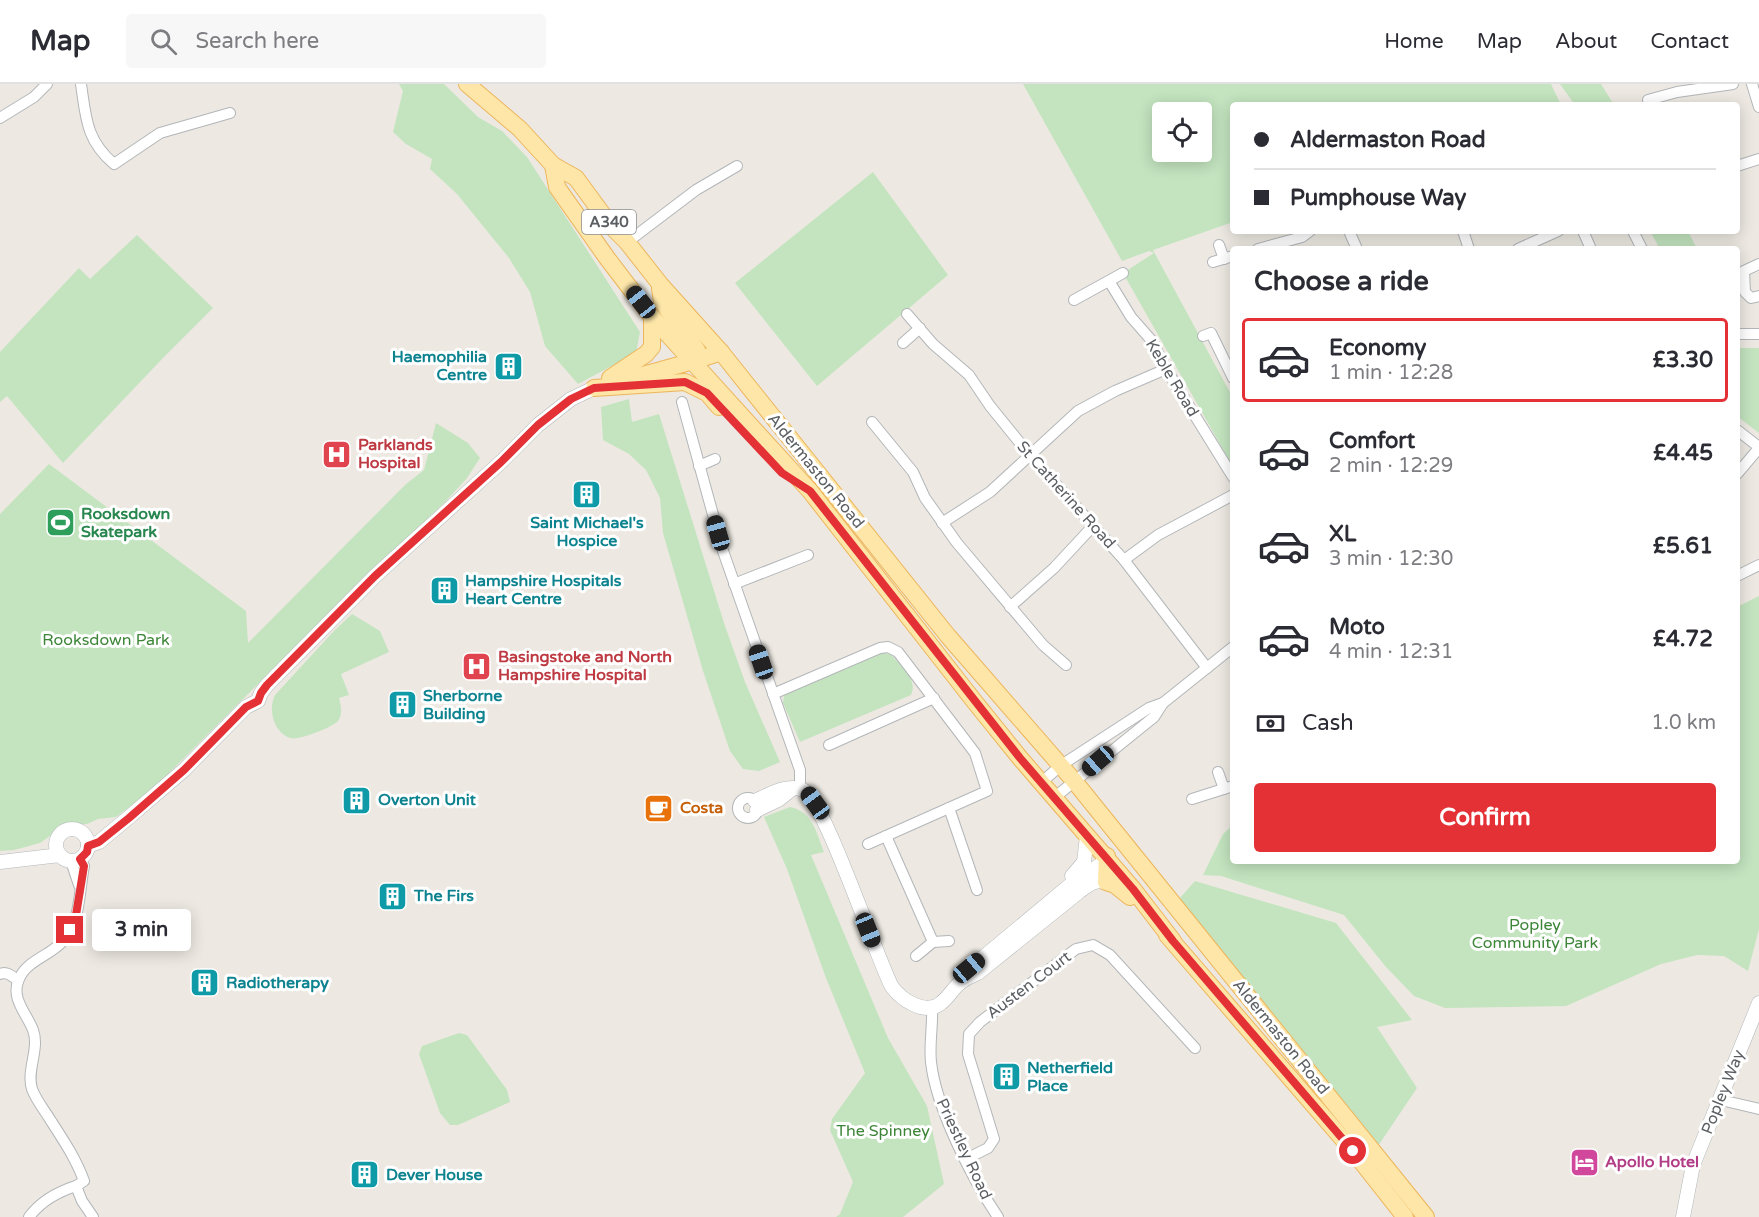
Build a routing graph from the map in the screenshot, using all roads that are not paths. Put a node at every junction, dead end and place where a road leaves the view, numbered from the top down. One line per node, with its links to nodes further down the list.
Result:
1 (47, 84): 9 (street)
2 (81, 84): 8 (street)
3 (467, 84): 11 (main road, Aldermaston Road / A340)
4 (1733, 84): 6 (street)
5 (1752, 84): 7 (street)
6 (1648, 100)
7 (1759, 107)
8 (230, 112)
9 (0, 118)
10 (1759, 159): 12 (street)
11 (554, 165): 16 (main road, Aldermaston Road / A340); 21 (main road, Aldermaston Road / A340)
12 (1740, 165)
13 (737, 166): 16 (street)
14 (1306, 234): 18 (street)
15 (1550, 234): 19 (street)
16 (631, 240): 21 (main road); 26 (main road, Aldermaston Road / A340)
17 (1219, 244): 20 (street)
18 (1269, 246)
19 (1524, 246)
20 (1229, 257): 22 (street)
21 (607, 258): 30 (main road, Aldermaston Road / A340)
22 (1213, 262)
23 (1759, 264): 27 (street)
24 (1123, 273): 25 (street)
25 (1109, 281): 28 (street); 38 (street, Keble Road)
26 (660, 284): 36 (main road, Aldermaston Road / A340); 37 (main road, A340)
27 (1759, 296)
28 (1074, 300)
29 (907, 314): 31 (street, St Catherine Road)
30 (652, 316): 37 (main road, Aldermaston Road / A340); 41 (main road)
31 (920, 328): 35 (street); 46 (street, St Catherine Road)
32 (1740, 334): 33 (street)
33 (1759, 334)
34 (1203, 336): 39 (street)
35 (903, 343)
36 (721, 352): 37 (main road); 68 (main road, Aldermaston Road / A340)
37 (693, 362): 40 (main road); 41 (main road); 51 (main road, Aldermaston Road / A340)
38 (1166, 369): 46 (street); 50 (street, Keble Road)
39 (1230, 371)
40 (685, 382): 41 (main road); 51 (main road, A340)
41 (594, 388): 78 (street)
42 (682, 402): 48 (street)
43 (872, 422): 53 (street)
44 (1740, 432): 45 (street)
45 (1759, 447): 49 (street)
46 (1029, 454): 53 (street); 54 (street, St Catherine Road)
47 (715, 459): 48 (street)
48 (699, 466): 59 (street)
49 (1740, 470)
50 (1230, 472)
51 (810, 491): 70 (main road, Aldermaston Road / A340)
52 (1230, 497): 56 (street)
53 (942, 523): 60 (street)
54 (1093, 526): 56 (street, St Catherine Road); 60 (street)
55 (808, 555): 59 (street)
56 (1124, 560): 63 (street, St Catherine Road)
57 (1759, 565): 58 (street)
58 (1740, 574)
59 (734, 584): 64 (street)
60 (1010, 607): 62 (street)
61 (1230, 649): 63 (street)
62 (1066, 665)
63 (1207, 668): 66 (street)
64 (773, 694): 65 (street); 73 (street)
65 (934, 698): 67 (street); 77 (street)
66 (1163, 703): 68 (street); 71 (street)
67 (829, 745)
68 (1060, 766): 70 (street); 71 (main road, Aldermaston Road / A340)
69 (1218, 772): 72 (street)
70 (1042, 782): 74 (main road, Aldermaston Road / A340)
71 (1074, 782): 74 (street); 85 (main road, Aldermaston Road / A340); 86 (main road, Aldermaston Road / A340)
72 (1228, 787): 75 (street)
73 (797, 788): 76 (street); 99 (street)
74 (1054, 798): 81 (main road, Aldermaston Road / A340)
75 (1192, 799)
76 (756, 806)
77 (949, 808): 80 (street); 89 (street)
78 (121, 824): 79 (street); 83 (street)
79 (83, 833): 83 (street); 84 (street)
80 (886, 836): 82 (street); 93 (street)
81 (1087, 836): 86 (main road, Aldermaston Road / A340); 90 (street)
82 (868, 844)
83 (88, 846): 84 (street)
84 (67, 855): 87 (street); 96 (street)
85 (1135, 857): 86 (main road); 109 (main road, Aldermaston Road / A340)
86 (1108, 860): 88 (main road, Aldermaston Road / A340); 90 (street); 92 (main road, Aldermaston Road / A340)
87 (6, 861)
88 (1106, 882): 92 (main road, Aldermaston Road / A340); 97 (street)
89 (977, 890)
90 (1032, 915): 97 (street)
91 (949, 941): 93 (street)
92 (1173, 941): 108 (main road, Aldermaston Road / A340)
93 (933, 942): 94 (street)
94 (916, 956)
95 (0, 974): 96 (street)
96 (18, 981): 104 (street)
97 (961, 982): 99 (street)
98 (1759, 1004): 101 (street, Popley Way)
99 (932, 1007): 103 (street, Priestley Road)
100 (1195, 1048): 103 (street, Austen Court)
101 (1721, 1100): 102 (street); 110 (street, Popley Way)
102 (1759, 1109)
103 (966, 1159): 107 (street, Priestley Road)
104 (76, 1186): 105 (street); 106 (street)
105 (29, 1217)
106 (93, 1217)
107 (998, 1217)
108 (1405, 1217)
109 (1426, 1217)
110 (1683, 1217)

